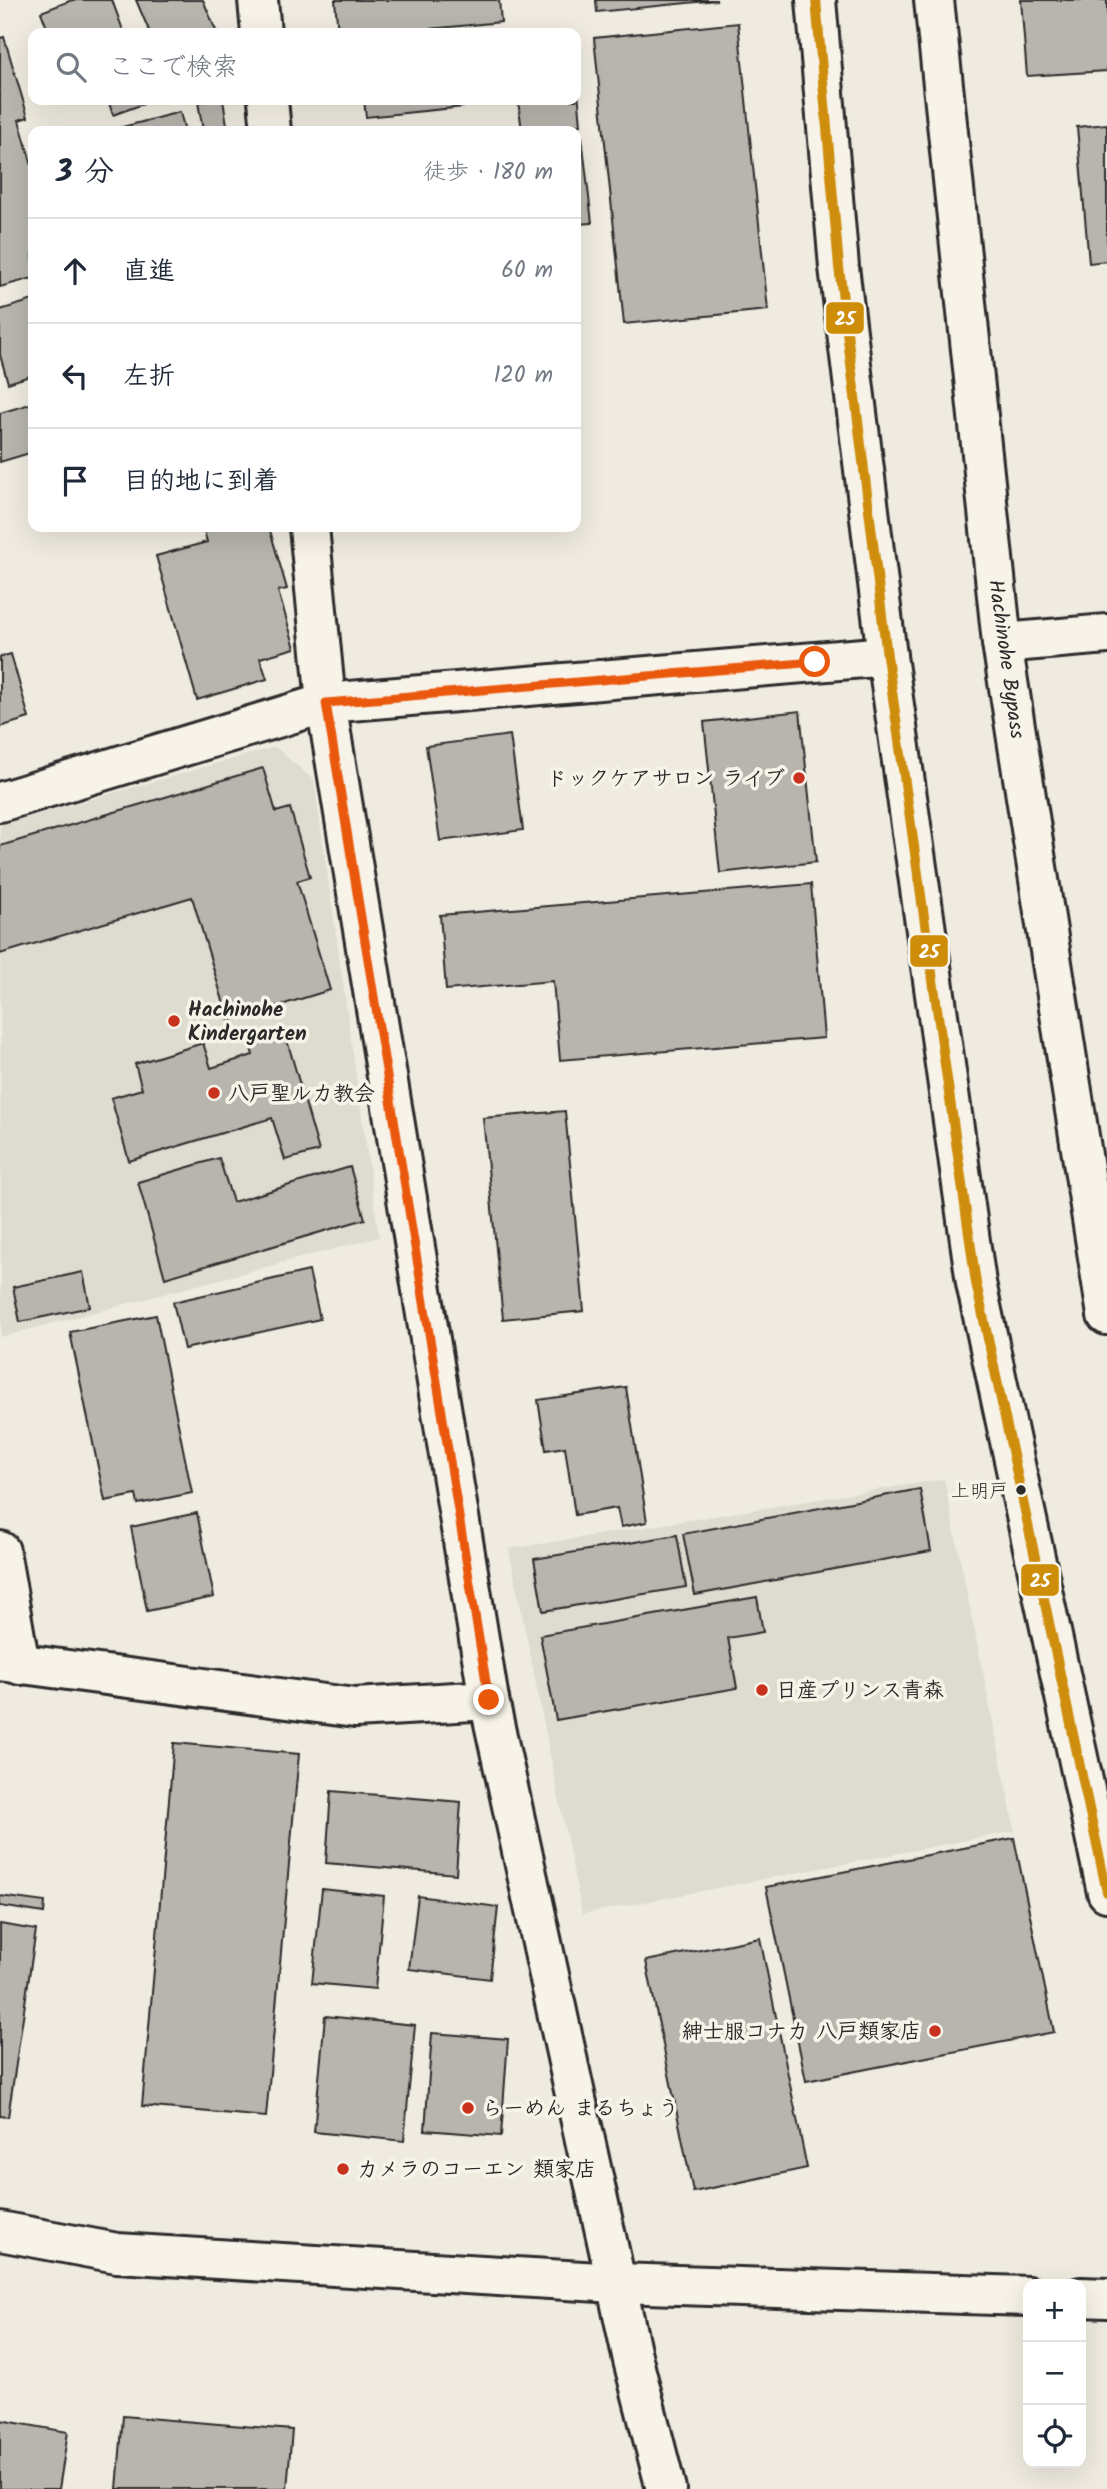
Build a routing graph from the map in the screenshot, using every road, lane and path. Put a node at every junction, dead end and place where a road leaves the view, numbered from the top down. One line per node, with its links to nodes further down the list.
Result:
1 (258, 0): 4 (main road)
2 (816, 0): 10 (main road)
3 (934, 0): 9 (main road, Hachinohe Bypass)
4 (261, 28)
5 (268, 105): 6 (main road)
6 (271, 126)
7 (309, 532): 11 (main road)
8 (1107, 634): 9 (main road)
9 (1002, 643): 13 (main road, Hachinohe Bypass)
10 (887, 656): 11 (main road); 17 (main road)
11 (326, 703): 12 (main road); 16 (main road)
12 (0, 802)
13 (1107, 1315)
14 (0, 1551): 15 (main road)
15 (10, 1663): 16 (main road)
16 (489, 1700): 19 (main road)
17 (1107, 1892)
18 (0, 2231): 19 (main road)
19 (616, 2283): 20 (main road); 23 (main road)
20 (1023, 2296)
21 (1086, 2297): 22 (main road)
22 (1107, 2298)
23 (666, 2489)

